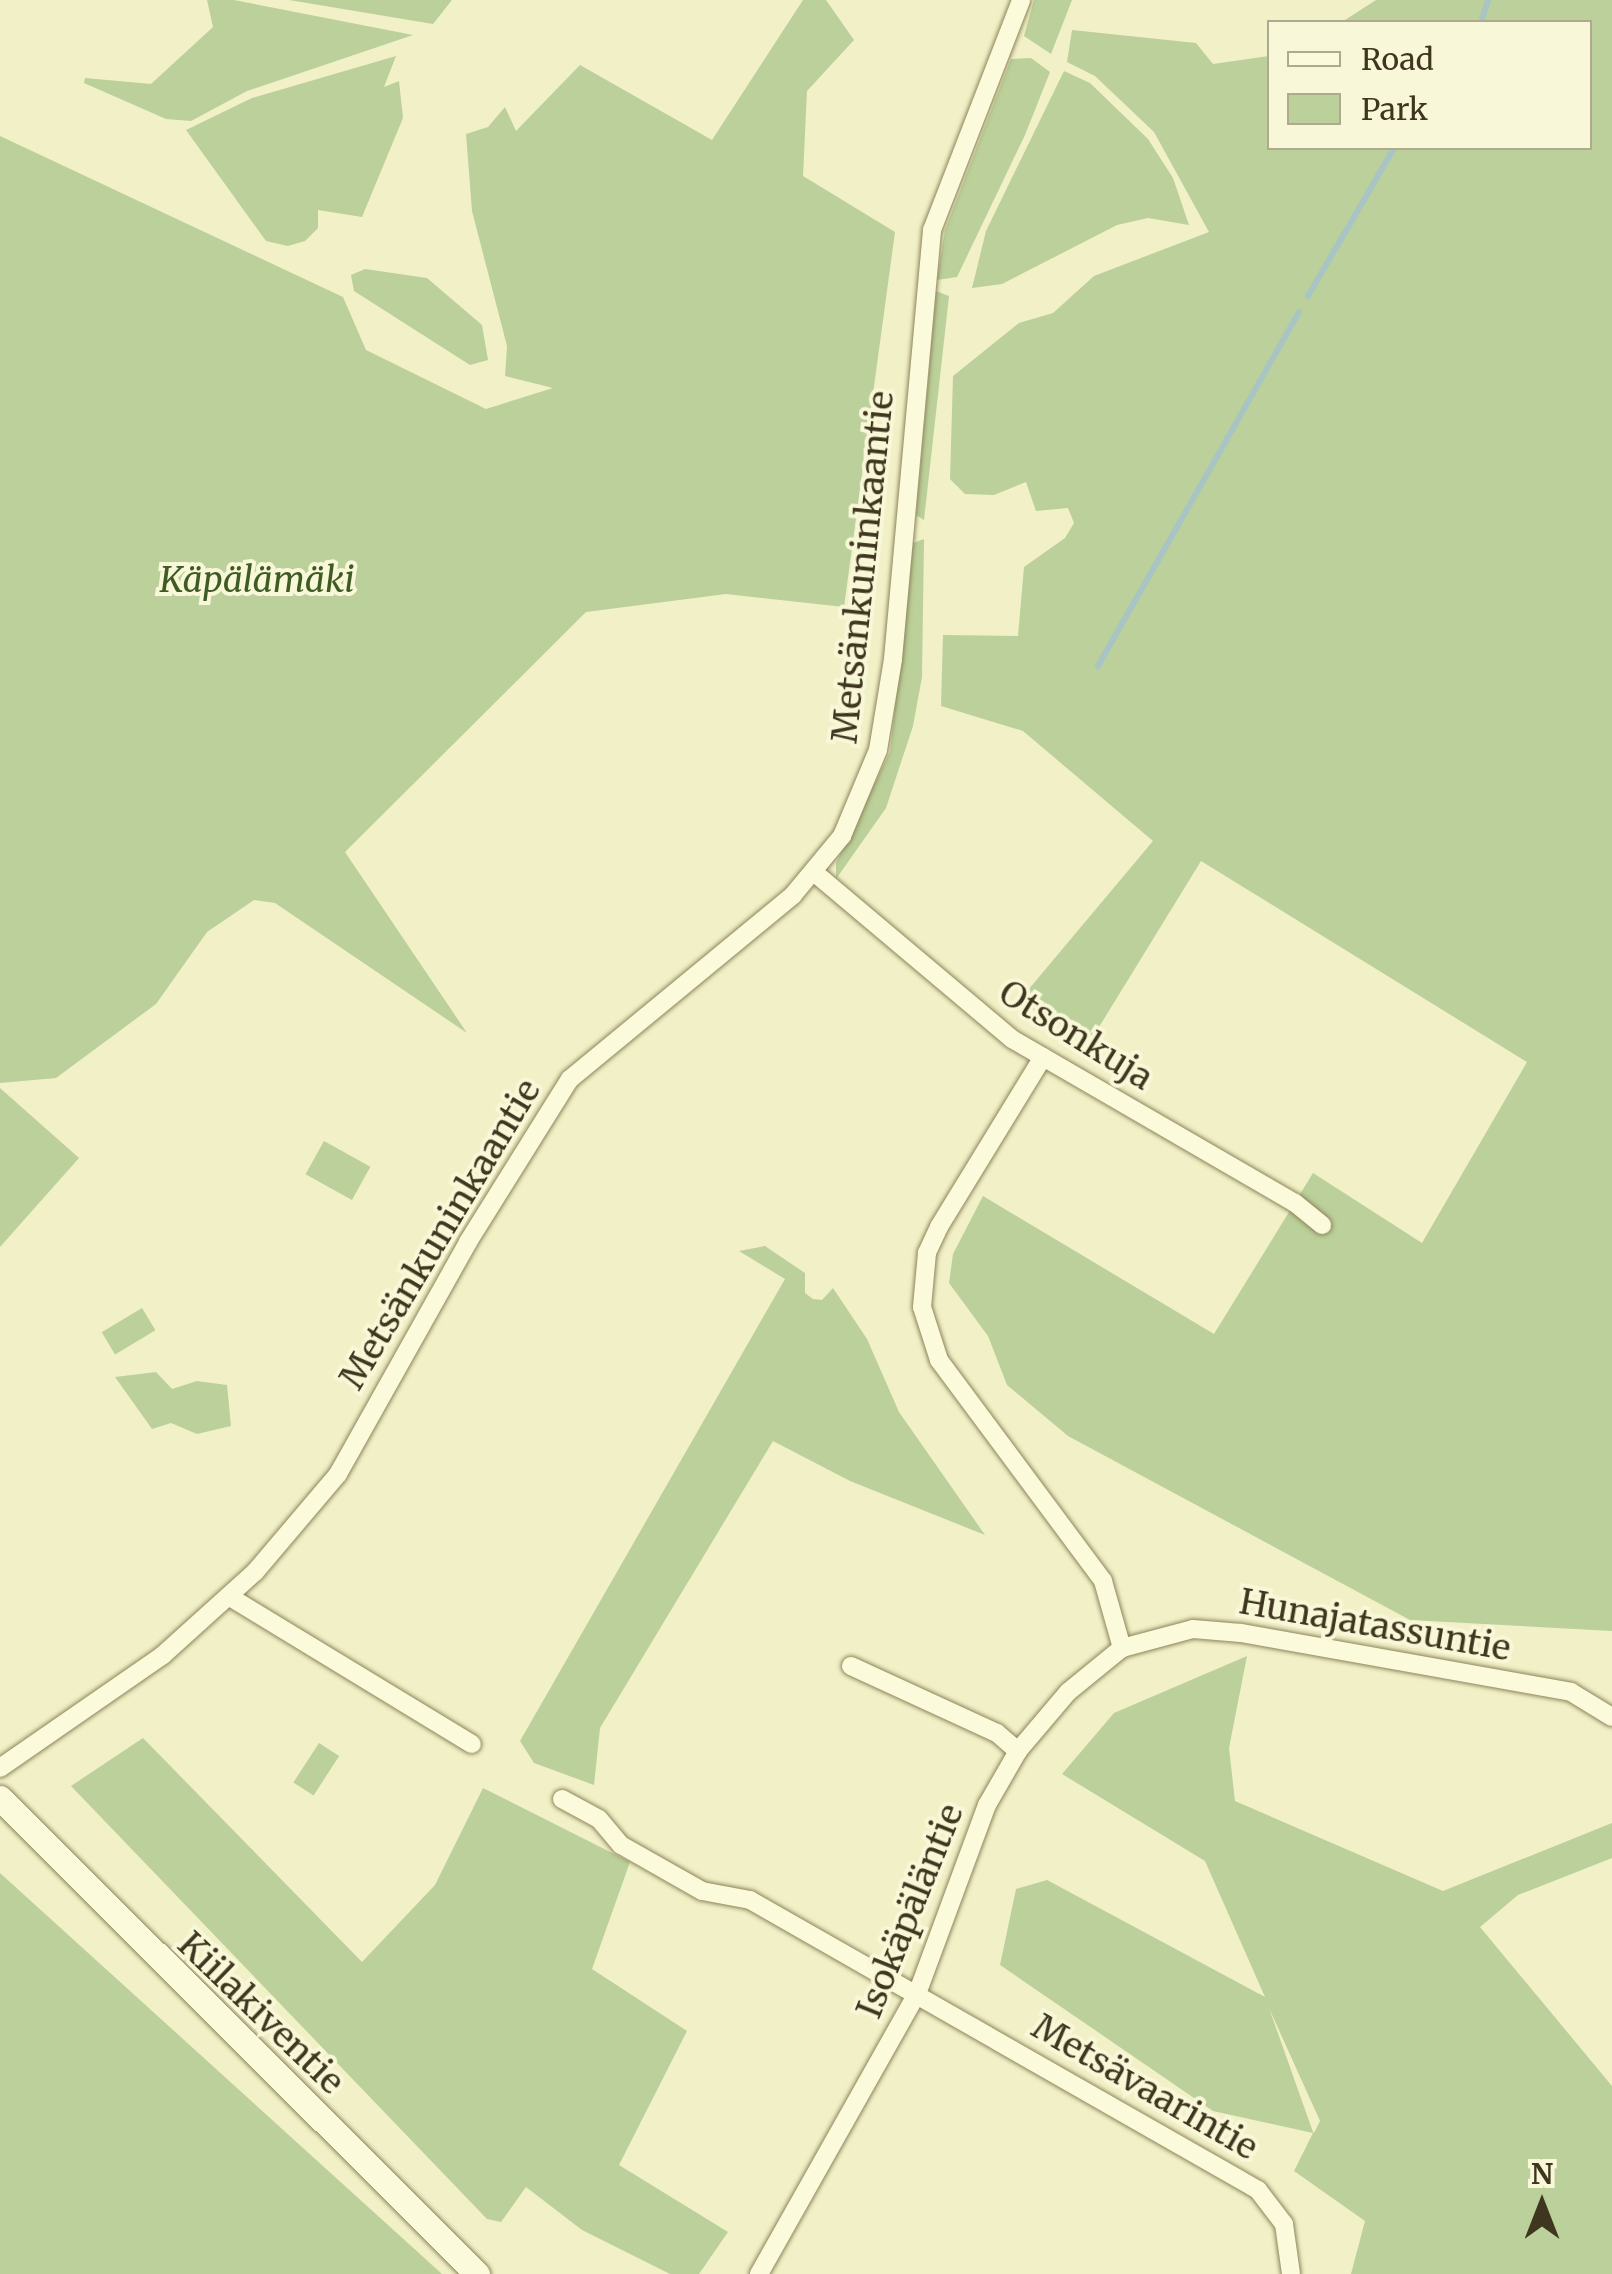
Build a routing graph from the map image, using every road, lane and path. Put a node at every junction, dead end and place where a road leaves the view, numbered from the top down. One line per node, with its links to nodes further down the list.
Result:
1 (1021, 0): 2 (street, Metsänkuninkaantie)
2 (816, 874): 3 (street, Otsonkuja); 5 (street, Metsänkuninkaantie)
3 (1043, 1057): 4 (street, Otsonkuja); 6 (street)
4 (1322, 1225)
5 (230, 1597): 9 (street); 11 (street, Metsänkuninkaantie)
6 (1122, 1648): 8 (street, Hunajatassuntie); 10 (street, Isokäpäläntie)
7 (851, 1666): 10 (street)
8 (1612, 1717)
9 (472, 1744)
10 (1018, 1750): 14 (street, Isokäpäläntie)
11 (0, 1768)
12 (0, 1798): 15 (street, Kiilakiventie)
13 (562, 1798): 14 (street, Metsävaarintie)
14 (917, 1994): 16 (street, Isokäpäläntie); 17 (street, Metsävaarintie)
15 (477, 2274)
16 (759, 2274)
17 (1292, 2274)

